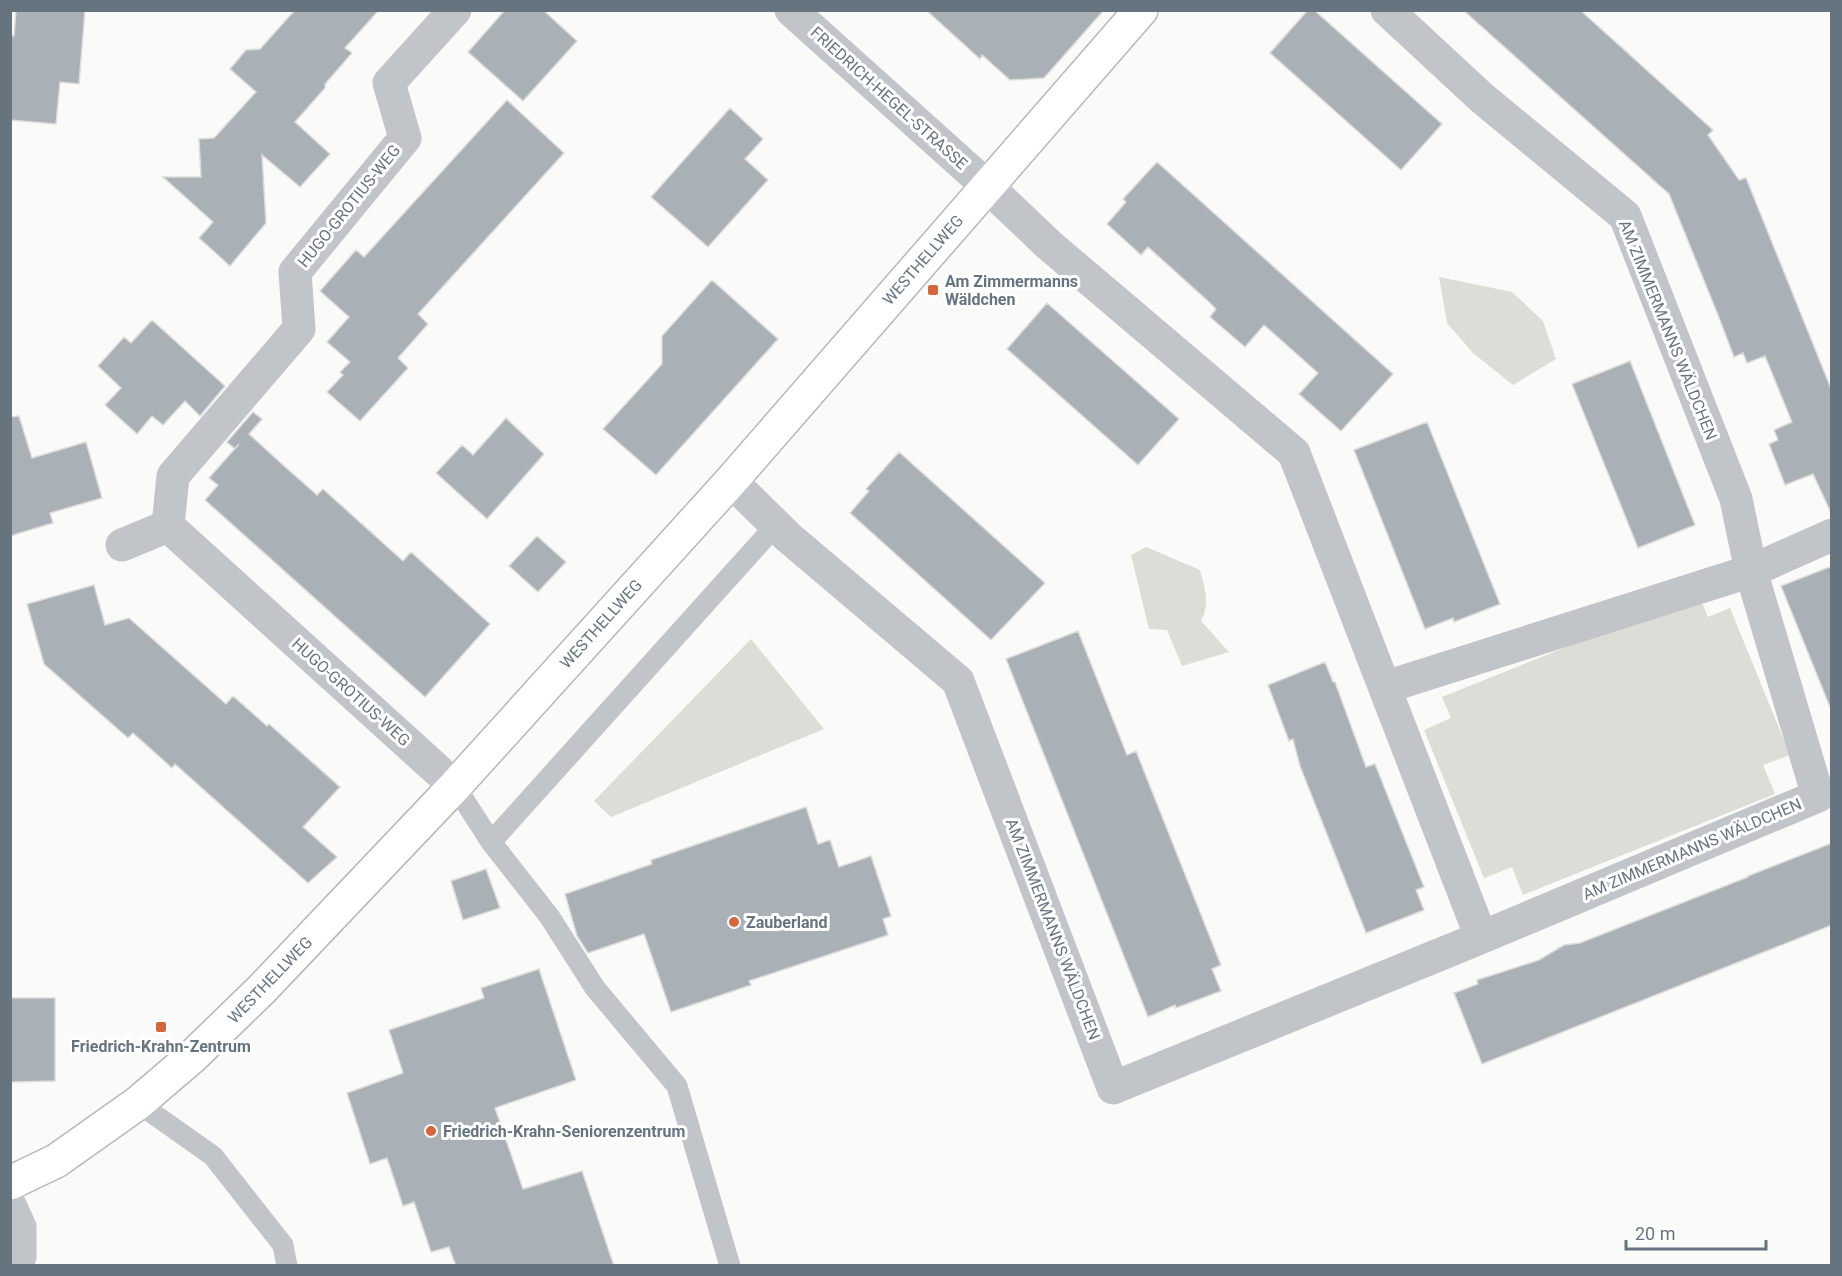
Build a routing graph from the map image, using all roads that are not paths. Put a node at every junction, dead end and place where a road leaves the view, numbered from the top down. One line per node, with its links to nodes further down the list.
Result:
1 (454, 10): 8 (street, HUGO-GROTIUS-WEG)
2 (791, 10): 5 (street, FRIEDRICH-HEGEL-STRASSE)
3 (1141, 10): 5 (street, WESTHELLWEG)
4 (1387, 10): 11 (street, AM ZIMMERMANNS WÄLDCHEN)
5 (987, 186): 6 (street, WESTHELLWEG); 12 (street)
6 (731, 481): 7 (street, AM ZIMMERMANNS WÄLDCHEN); 13 (street, WESTHELLWEG)
7 (776, 525): 14 (lane); 15 (street, AM ZIMMERMANNS WÄLDCHEN)
8 (168, 526): 10 (street); 13 (street, HUGO-GROTIUS-WEG)
9 (1832, 535): 11 (street)
10 (122, 545)
11 (1751, 571): 12 (street); 15 (street, AM ZIMMERMANNS WÄLDCHEN)
12 (1386, 687): 15 (street)
13 (454, 786): 14 (lane); 16 (street, WESTHELLWEG)
14 (491, 842): 21 (lane)
15 (1481, 938)
16 (138, 1103): 17 (street, WESTHELLWEG); 20 (lane)
17 (10, 1183)
18 (10, 1205): 19 (street)
19 (15, 1266)
20 (287, 1266)
21 (730, 1266)

